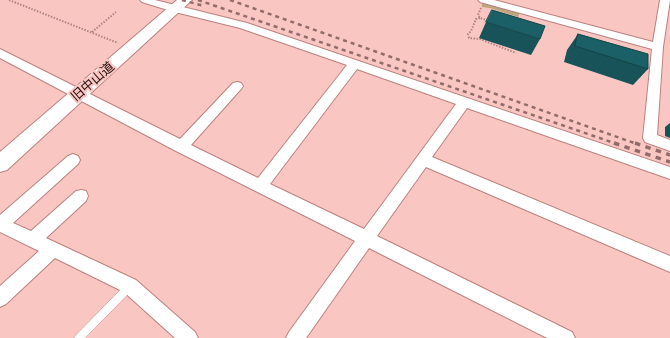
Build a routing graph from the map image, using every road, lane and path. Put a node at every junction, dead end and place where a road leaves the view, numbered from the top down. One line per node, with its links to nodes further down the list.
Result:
1 (9, 0): 9 (path)
2 (145, 0): 5 (street)
3 (482, 3): 7 (path); 11 (street)
4 (666, 4): 11 (street)
5 (180, 5): 10 (street, 旧中山道); 14 (street)
6 (116, 12): 9 (path)
7 (480, 18): 8 (path); 13 (path)
8 (492, 22)
9 (92, 32): 10 (path)
10 (132, 48): 16 (street, 旧中山道)
11 (658, 48): 18 (street)
12 (0, 53): 16 (street)
13 (516, 53)
14 (355, 63): 17 (street); 24 (street)
15 (237, 86): 19 (street)
16 (79, 96): 19 (street); 22 (street, 旧中山道)
17 (465, 101): 21 (street); 23 (street)
18 (670, 146)
19 (181, 147): 24 (street)
20 (73, 160): 26 (street)
21 (424, 160): 27 (street); 30 (street)
22 (0, 164)
23 (670, 173)
24 (260, 186): 27 (street)
25 (81, 196): 28 (street)
26 (0, 224): 28 (street)
27 (367, 239): 35 (street); 36 (street)
28 (33, 240): 29 (street)
29 (53, 249): 31 (street); 32 (street)
30 (670, 264)
31 (130, 286): 33 (lane); 34 (street)
32 (0, 298)
33 (79, 338)
34 (189, 338)
35 (295, 338)
36 (566, 338)

